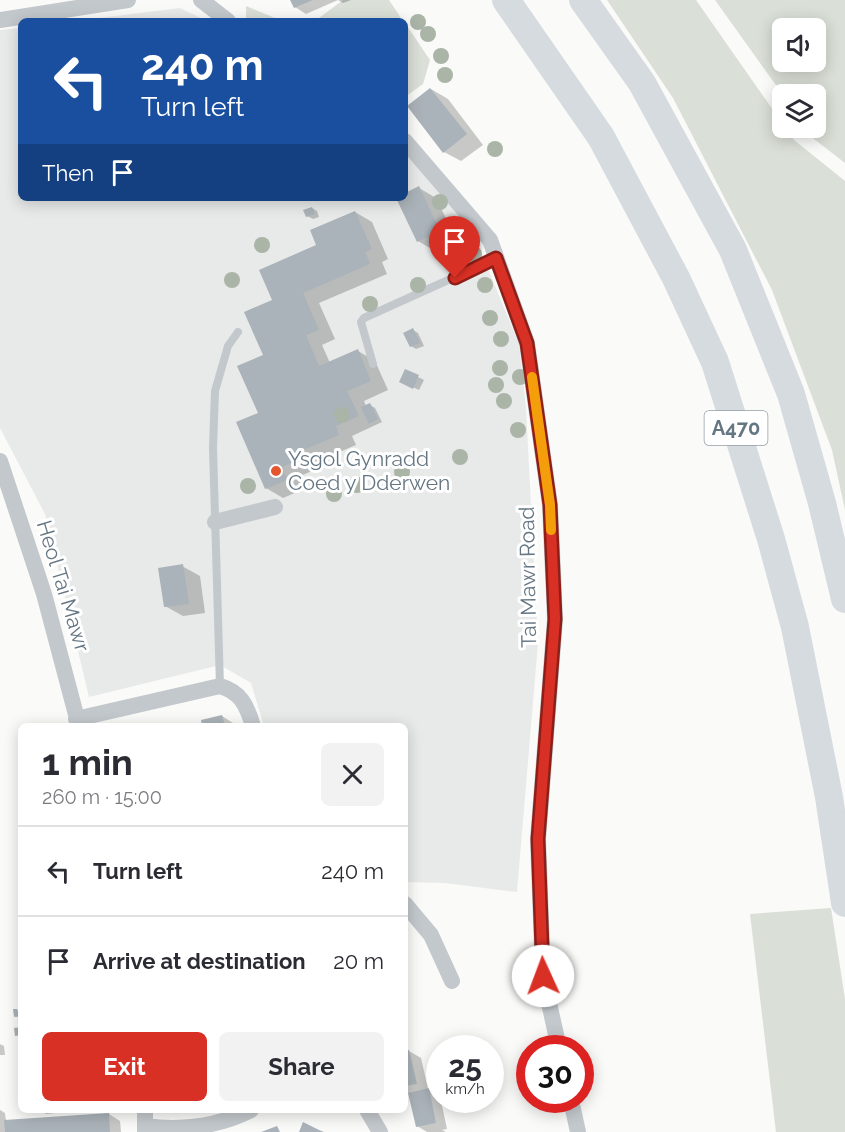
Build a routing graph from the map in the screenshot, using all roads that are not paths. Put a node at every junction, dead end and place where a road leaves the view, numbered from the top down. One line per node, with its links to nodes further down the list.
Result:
1 (128, 0): 6 (street)
2 (201, 0): 5 (street)
3 (506, 0): 18 (highway, A470)
4 (583, 0): 14 (highway, A470)
5 (224, 18)
6 (0, 20)
7 (408, 144): 8 (street, Tai Mawr Road)
8 (496, 258): 10 (lane); 21 (street, Tai Mawr Road)
9 (238, 332): 13 (lane)
10 (373, 364)
11 (0, 461): 16 (street, Heol Tai Mawr)
12 (275, 507): 13 (street)
13 (215, 522): 15 (lane)
14 (845, 599)
15 (220, 686): 16 (street); 17 (street)
16 (77, 722)
17 (252, 723)
18 (845, 903)
19 (408, 908): 20 (street)
20 (452, 981)
21 (556, 1035)
22 (245, 1113): 25 (street)
23 (369, 1113): 26 (street)
24 (573, 1113): 27 (street)
25 (145, 1123)
26 (380, 1132)
27 (578, 1132)

